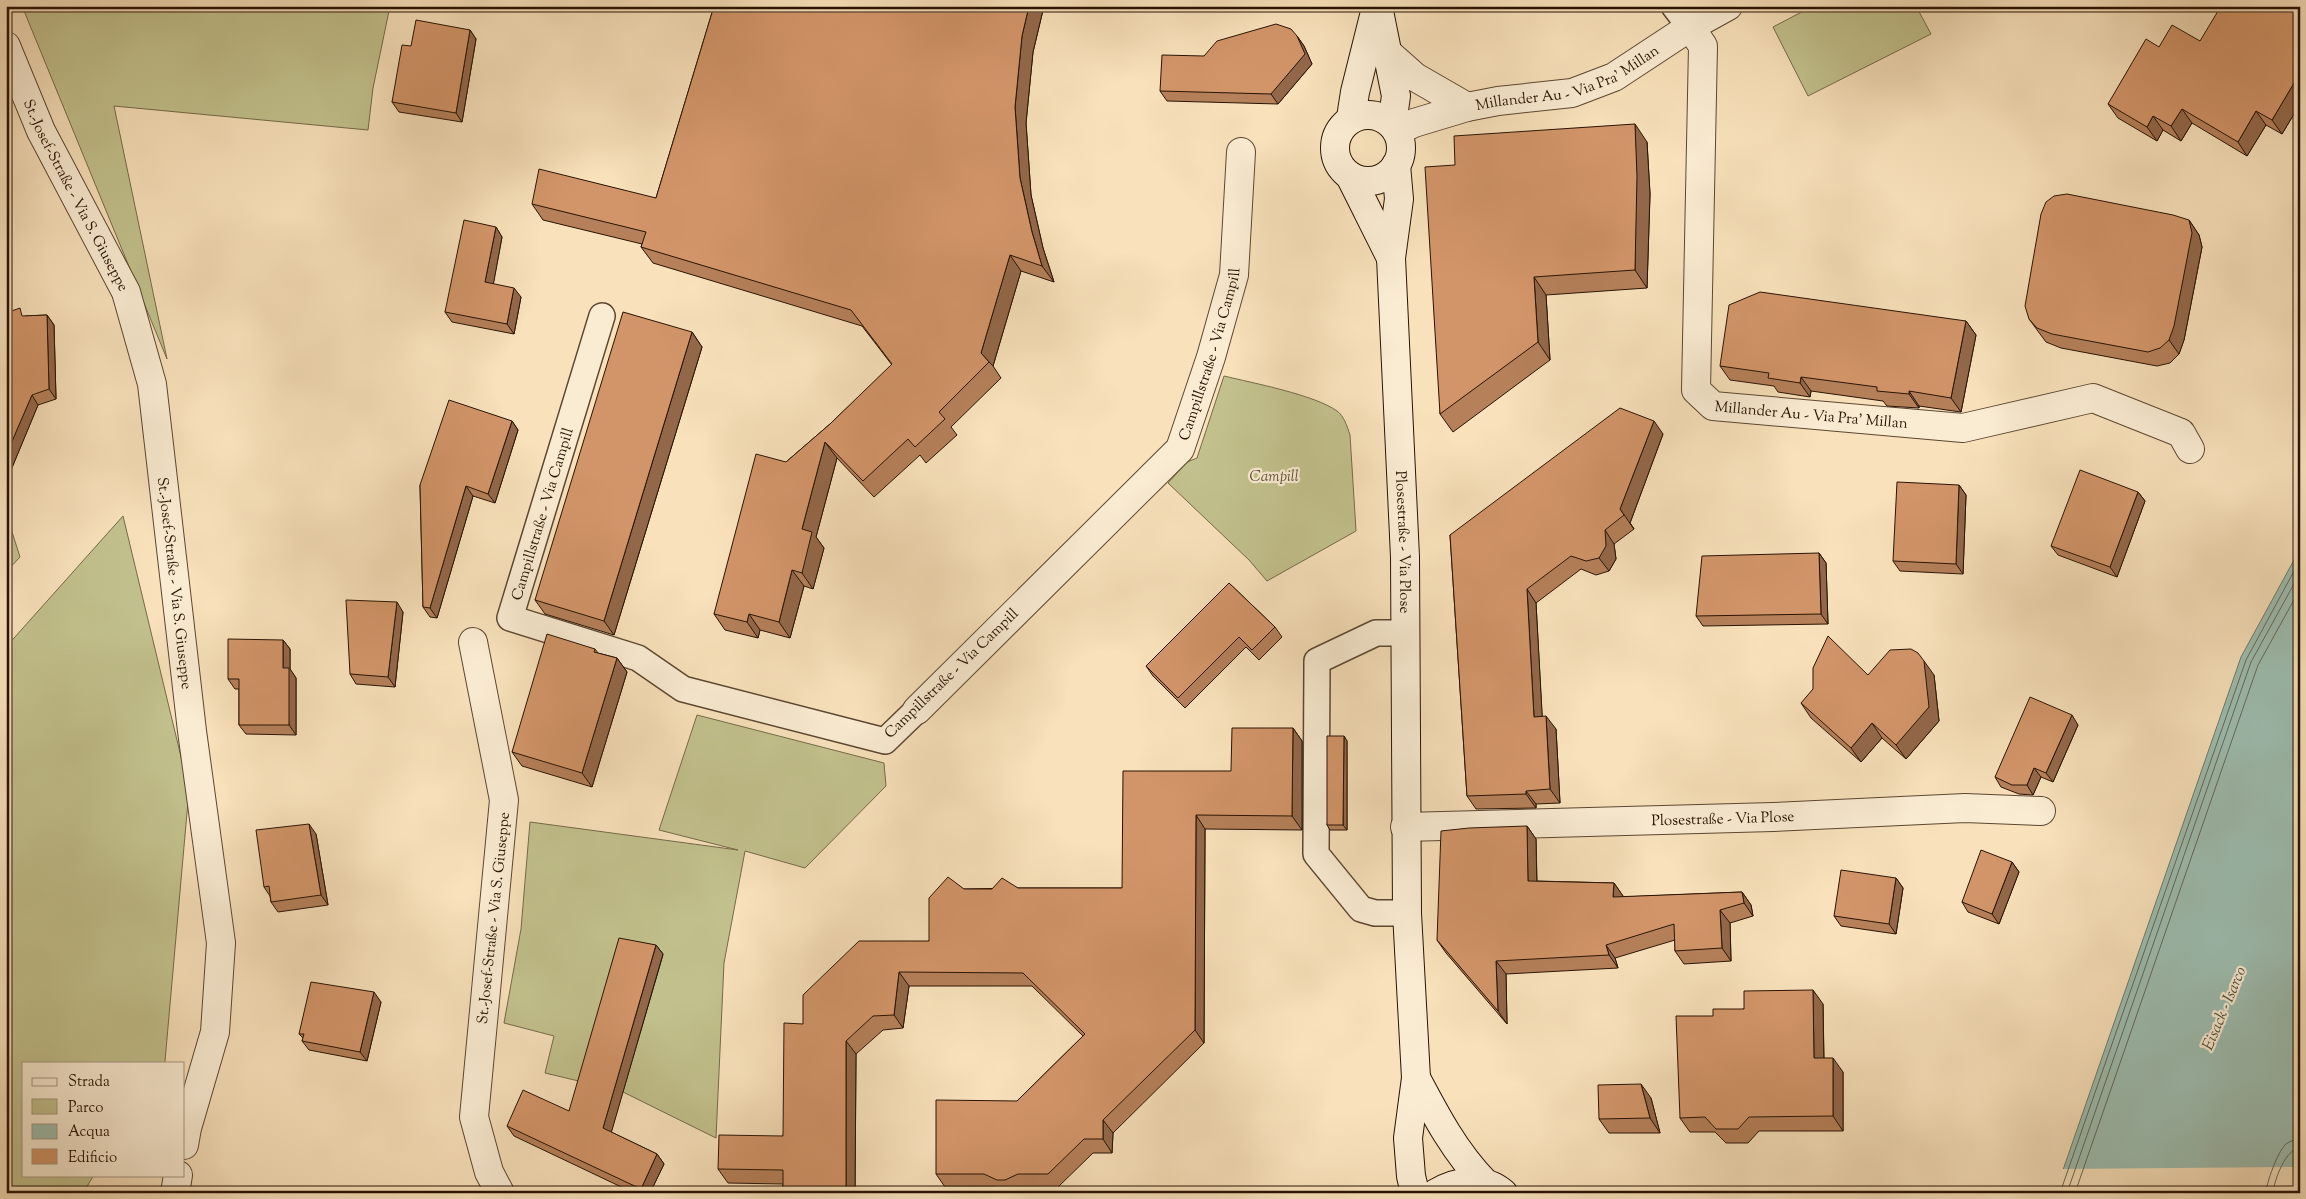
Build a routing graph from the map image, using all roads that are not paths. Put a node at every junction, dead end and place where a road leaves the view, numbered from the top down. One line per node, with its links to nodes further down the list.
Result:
1 (1377, 6): 5 (street, Plosestraße - Via Plose); 7 (street, Plosestraße - Via Plose)
2 (1728, 6): 3 (street, Millander Au - Via Pra' Millan)
3 (1682, 17): 6 (street, Millander Au - Via Pra' Millan); 14 (street, Millander Au - Via Pra' Millan)
4 (6, 46): 22 (street, St.-Josef-Straße - Via S. Giuseppe)
5 (1388, 53): 6 (street, Millander Au - Via Pra' Millan); 8 (street, Plosestraße - Via Plose)
6 (1467, 108): 8 (street, Millander Au - Via Pra' Millan)
7 (1351, 118): 8 (street); 11 (street, Plosestraße - Via Plose)
8 (1394, 128): 10 (street, Plosestraße - Via Plose)
9 (1240, 152): 17 (street, Campillstraße - Via Campill)
10 (1396, 165): 11 (street); 12 (street, Plosestraße - Via Plose)
11 (1350, 176): 12 (street, Plosestraße - Via Plose)
12 (1391, 258): 15 (street, Plosestraße - Via Plose)
13 (602, 316): 17 (lane, Campillstraße - Via Campill)
14 (2190, 449)
15 (1405, 632): 19 (street, Plosestraße - Via Plose); 20 (lane)
16 (473, 642): 26 (street, St.-Josef-Straße - Via S. Giuseppe)
17 (916, 710)
18 (2041, 811): 19 (street, Plosestraße - Via Plose)
19 (1405, 827): 20 (street, Plosestraße - Via Plose)
20 (1407, 913): 21 (street, Plosestraße - Via Plose)
21 (1416, 1078): 24 (street, Plosestraße - Via Plose); 27 (street, Plosestraße - Via Plose)
22 (185, 1139)
23 (178, 1176): 25 (street)
24 (1494, 1188): 28 (street, Plosestraße - Via Plose)
25 (175, 1193)
26 (500, 1193)
27 (1416, 1193)
28 (1436, 1193)

